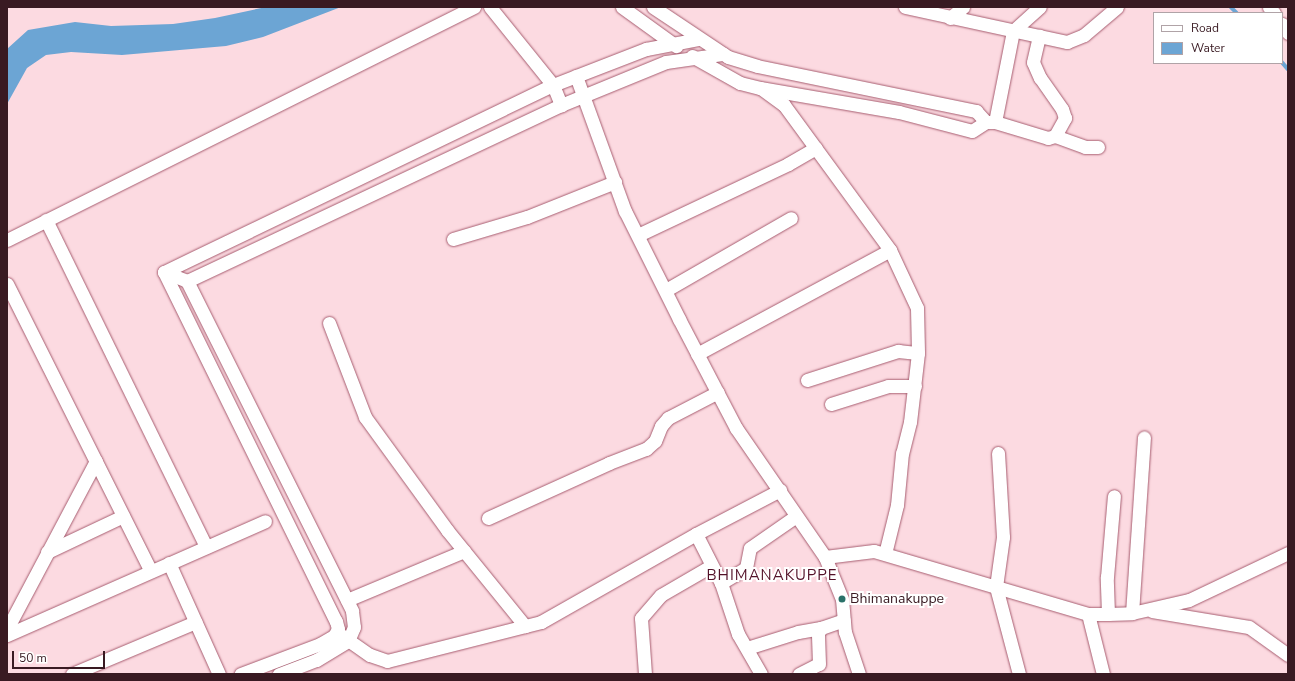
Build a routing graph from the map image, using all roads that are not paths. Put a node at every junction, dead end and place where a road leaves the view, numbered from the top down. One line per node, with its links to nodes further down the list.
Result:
1 (474, 7): 27 (street)
2 (490, 7): 17 (street)
3 (622, 7): 13 (street)
4 (653, 7): 12 (street)
5 (904, 7): 9 (street)
6 (962, 7): 9 (street)
7 (1040, 7): 10 (street)
8 (1117, 7): 11 (street)
9 (950, 18): 10 (street)
10 (1013, 31): 11 (street); 21 (street)
11 (1040, 36): 22 (street)
12 (699, 39): 13 (street); 14 (street)
13 (671, 43): 15 (street); 16 (street)
14 (723, 54): 15 (street); 21 (street)
15 (693, 57): 18 (street); 19 (street)
16 (576, 76): 17 (street); 19 (street)
17 (553, 85): 20 (street); 32 (street)
18 (760, 88): 21 (street); 24 (street)
19 (583, 96): 20 (street); 25 (street)
20 (561, 105): 33 (street)
21 (991, 122): 22 (street)
22 (1056, 136): 23 (street)
23 (1098, 147)
24 (816, 148): 28 (street); 31 (street)
25 (614, 182): 28 (street); 29 (street)
26 (791, 218): 35 (street)
27 (46, 220): 30 (street); 53 (street)
28 (638, 235): 35 (street)
29 (453, 239)
30 (7, 240)
31 (890, 250): 37 (street); 38 (street)
32 (164, 272): 33 (street); 73 (street)
33 (187, 281): 64 (street)
34 (7, 284): 45 (street)
35 (666, 290): 38 (street)
36 (329, 324): 54 (street)
37 (918, 353): 39 (street); 40 (street)
38 (697, 354): 41 (street)
39 (808, 380)
40 (915, 386): 42 (street); 57 (street)
41 (718, 392): 46 (street); 50 (street)
42 (830, 404)
43 (1144, 437): 65 (street)
44 (998, 453): 63 (street)
45 (96, 461): 48 (street); 55 (street)
46 (780, 490): 49 (street); 52 (street)
47 (1114, 496): 67 (street)
48 (123, 516): 55 (street); 61 (street)
49 (796, 516): 58 (street); 62 (street)
50 (488, 518)
51 (264, 521): 53 (street)
52 (696, 534): 60 (street); 70 (street)
53 (206, 547): 59 (street)
54 (464, 551): 64 (street); 70 (street)
55 (47, 552): 72 (street)
56 (1288, 553): 65 (street)
57 (885, 554): 58 (street); 63 (street)
58 (825, 557): 68 (street)
59 (169, 563): 61 (street); 69 (street)
60 (711, 566): 62 (street); 82 (street)
61 (151, 571): 74 (street)
62 (721, 584): 76 (street)
63 (996, 587): 66 (street); 86 (street)
64 (347, 600): 75 (street)
65 (1138, 611): 67 (street); 77 (street)
66 (1088, 614): 67 (street); 87 (street)
67 (1108, 614)
68 (844, 620): 71 (street); 85 (street)
69 (196, 622): 78 (street); 79 (street)
70 (525, 626): 75 (street)
71 (821, 628): 76 (street); 84 (street)
72 (7, 629)
73 (337, 632): 75 (street); 80 (street)
74 (7, 635)
75 (348, 641): 81 (street)
76 (747, 648): 83 (street)
77 (1288, 655)
78 (72, 674)
79 (219, 674)
80 (241, 674)
81 (279, 674)
82 (645, 674)
83 (761, 674)
84 (799, 674)
85 (860, 674)
86 (1019, 674)
87 (1103, 674)

